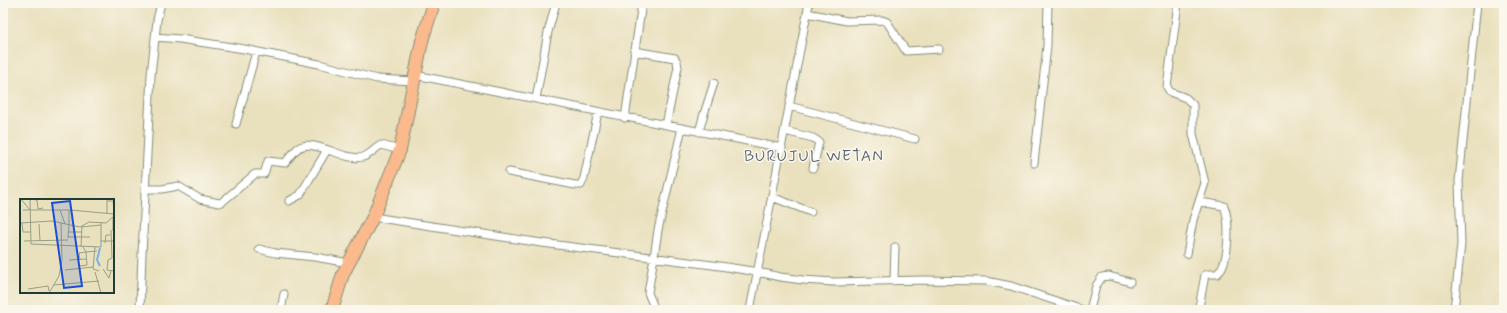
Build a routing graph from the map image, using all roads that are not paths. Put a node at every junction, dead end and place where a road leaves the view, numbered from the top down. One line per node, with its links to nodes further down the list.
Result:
1 (161, 3): 10 (street)
2 (434, 3): 14 (highway)
3 (556, 3): 16 (street)
4 (642, 3): 12 (street)
5 (809, 3): 9 (street)
6 (1048, 3): 29 (street)
7 (1178, 3): 35 (street)
8 (1477, 3): 55 (street)
9 (807, 13): 11 (street); 17 (street)
10 (155, 37): 13 (street); 32 (street)
11 (939, 49)
12 (634, 51): 19 (street); 21 (street)
13 (256, 52): 14 (street); 20 (street)
14 (414, 78): 16 (street); 28 (highway)
15 (714, 83): 24 (street)
16 (536, 99): 18 (street)
17 (789, 106): 23 (street); 25 (street)
18 (598, 112): 19 (street); 31 (street)
19 (624, 118): 21 (street)
20 (236, 124)
21 (666, 125): 22 (street)
22 (682, 128): 24 (street); 41 (street)
23 (785, 131): 26 (street); 30 (street)
24 (699, 132): 26 (street)
25 (915, 139)
26 (782, 148): 33 (street)
27 (327, 150): 28 (street); 32 (street); 34 (street)
28 (400, 150): 37 (highway)
29 (1034, 163)
30 (813, 168)
31 (509, 172)
32 (145, 189): 47 (street)
33 (772, 197): 36 (street); 43 (street)
34 (289, 201)
35 (1200, 202): 40 (street); 54 (street)
36 (811, 212)
37 (373, 217): 41 (street); 42 (highway)
38 (895, 248): 44 (street)
39 (259, 249): 42 (street)
40 (1187, 254)
41 (654, 258): 43 (street); 50 (street)
42 (349, 263): 49 (highway)
43 (758, 272): 44 (street); 51 (street)
44 (894, 281): 52 (street)
45 (1130, 282): 53 (street)
46 (284, 294): 48 (street)
47 (140, 310)
48 (281, 310)
49 (332, 310)
50 (654, 310)
51 (750, 310)
52 (1083, 310)
53 (1090, 310)
54 (1196, 310)
55 (1454, 310)

